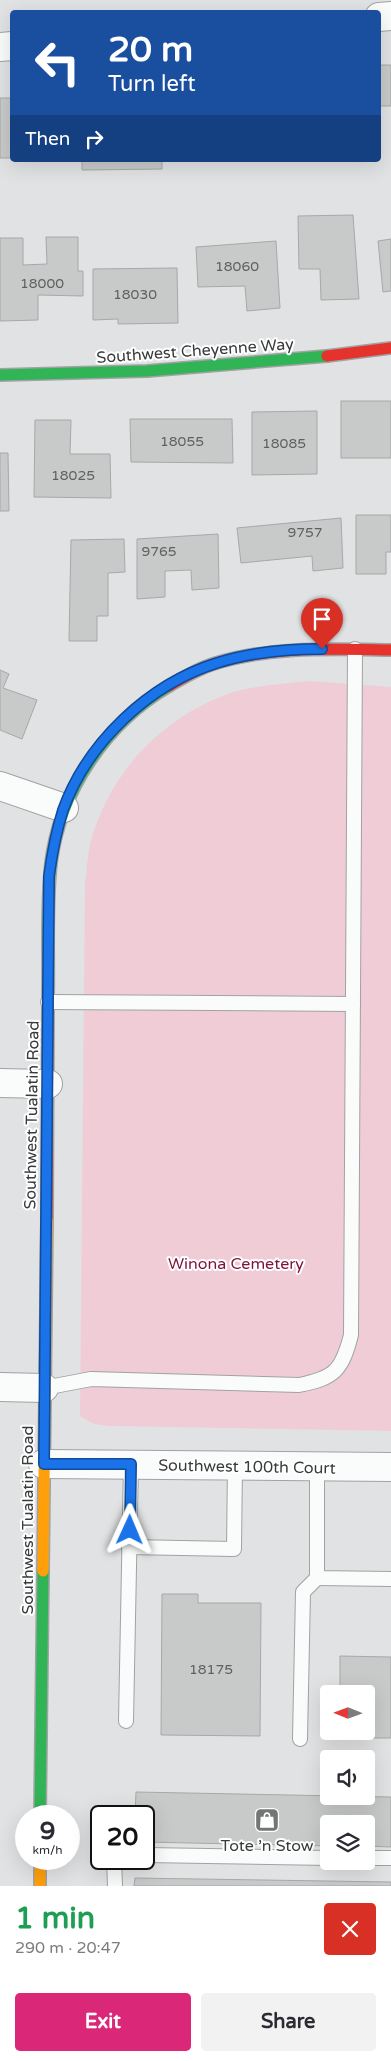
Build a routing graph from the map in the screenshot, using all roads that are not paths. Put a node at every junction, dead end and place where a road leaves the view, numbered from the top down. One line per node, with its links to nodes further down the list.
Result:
1 (391, 348): 2 (main road, Southwest Cheyenne Way)
2 (0, 375)
3 (355, 649): 4 (main road, Southwest Tualatin Road); 6 (main road, Southwest Tualatin Road); 8 (lane)
4 (391, 650)
5 (0, 786): 6 (street)
6 (64, 808): 7 (main road, Southwest Tualatin Road)
7 (48, 1002): 8 (lane); 10 (main road, Southwest Tualatin Road)
8 (353, 1004): 12 (lane)
9 (0, 1083): 10 (street)
10 (48, 1084): 12 (main road, Southwest Tualatin Road)
11 (0, 1387): 12 (street)
12 (44, 1388): 13 (main road, Southwest Tualatin Road)
13 (44, 1464): 14 (street, Southwest 100th Court); 23 (main road, Southwest Tualatin Road)
14 (131, 1464): 15 (street, Southwest 100th Court); 18 (lane)
15 (235, 1465): 16 (street, Southwest 100th Court); 18 (lane)
16 (317, 1466): 17 (street, Southwest 100th Court); 19 (lane)
17 (391, 1467)
18 (129, 1547): 21 (lane)
19 (317, 1578): 20 (lane); 22 (lane)
20 (391, 1579)
21 (126, 1721)
22 (300, 1739)
23 (40, 1805)
24 (155, 1856): 25 (lane)
25 (320, 1858)
26 (375, 1858): 27 (lane)
27 (391, 1858)
28 (40, 1870): 30 (main road)
29 (114, 1870): 31 (lane)
30 (40, 1886)
31 (115, 1886)

